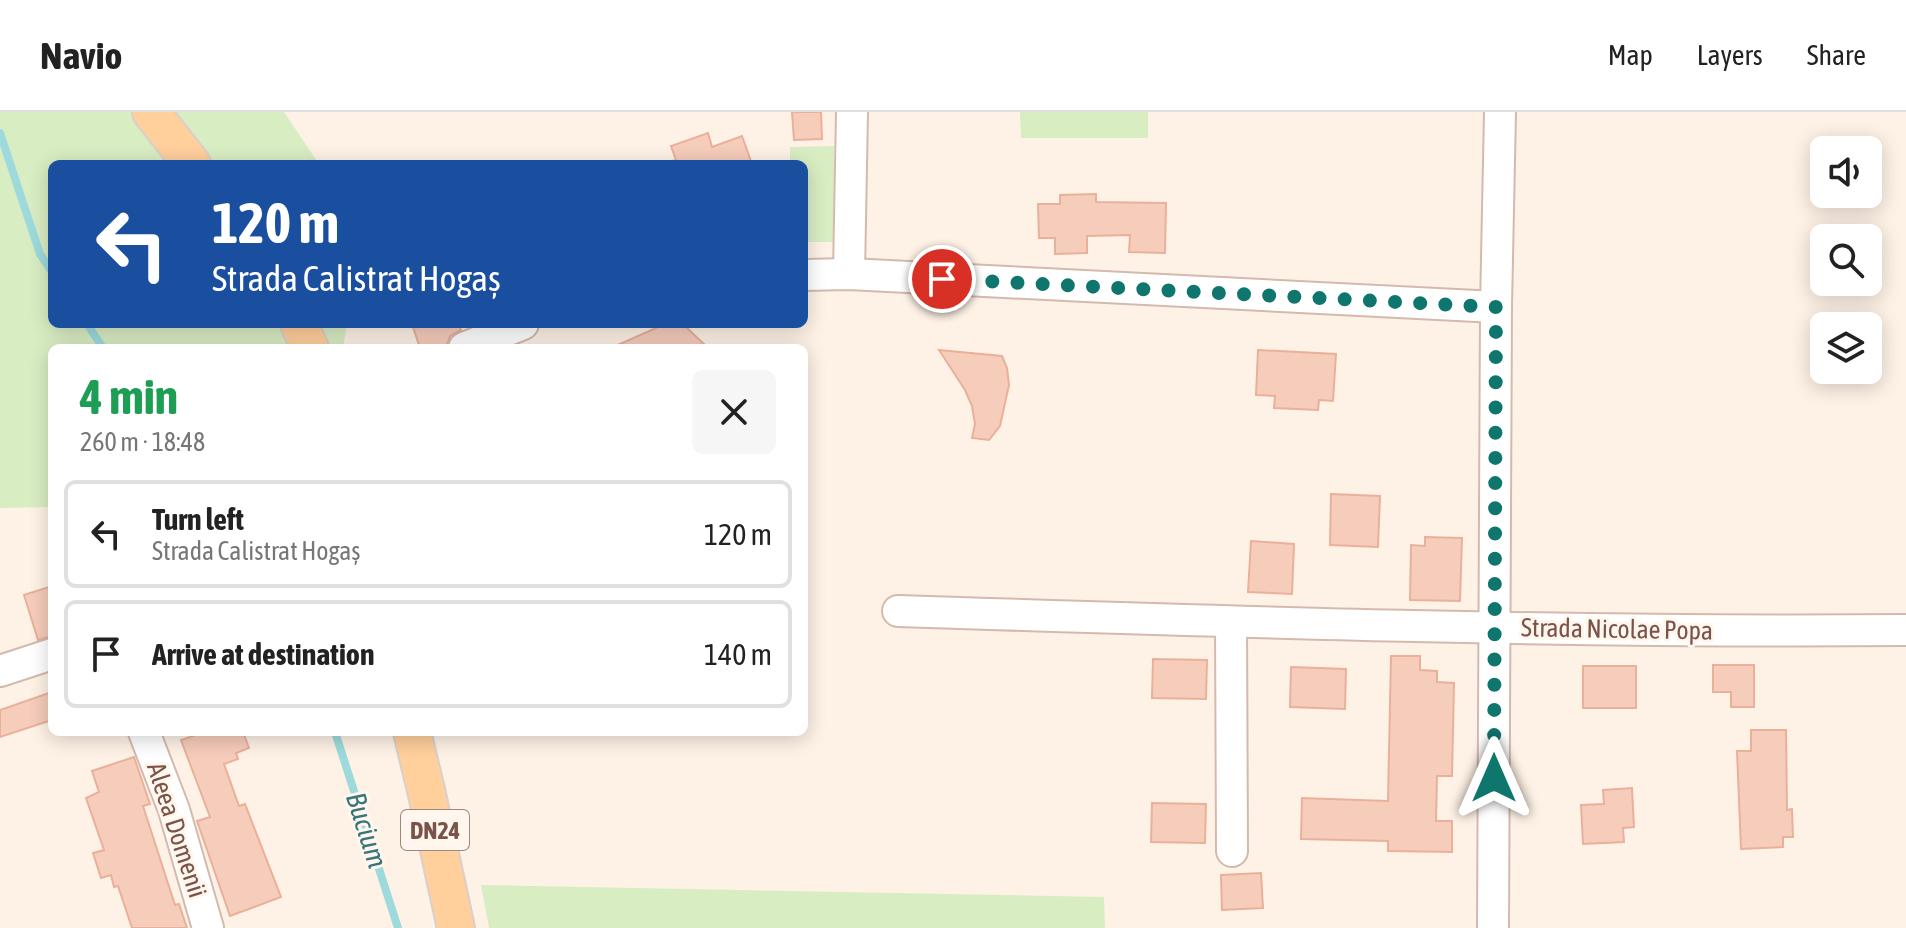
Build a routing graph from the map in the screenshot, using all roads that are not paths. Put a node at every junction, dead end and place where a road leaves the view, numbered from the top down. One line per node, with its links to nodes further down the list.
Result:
1 (151, 112): 4 (main road)
2 (852, 112): 5 (street)
3 (1500, 112): 7 (street)
4 (189, 160)
5 (849, 274): 6 (street); 7 (street)
6 (808, 275)
7 (1496, 307): 12 (street)
8 (513, 328): 9 (street)
9 (474, 344)
10 (898, 611): 11 (street, Strada Nicolae Popa)
11 (1231, 622): 12 (street, Strada Nicolae Popa); 18 (street)
12 (1495, 627): 13 (street, Strada Nicolae Popa); 21 (street)
13 (1906, 630)
14 (48, 655): 15 (street)
15 (0, 671)
16 (146, 736): 19 (street, Aleea Domenii)
17 (413, 736): 20 (main road, DN24)
18 (1232, 851)
19 (208, 928)
20 (456, 928)
21 (1493, 928)

